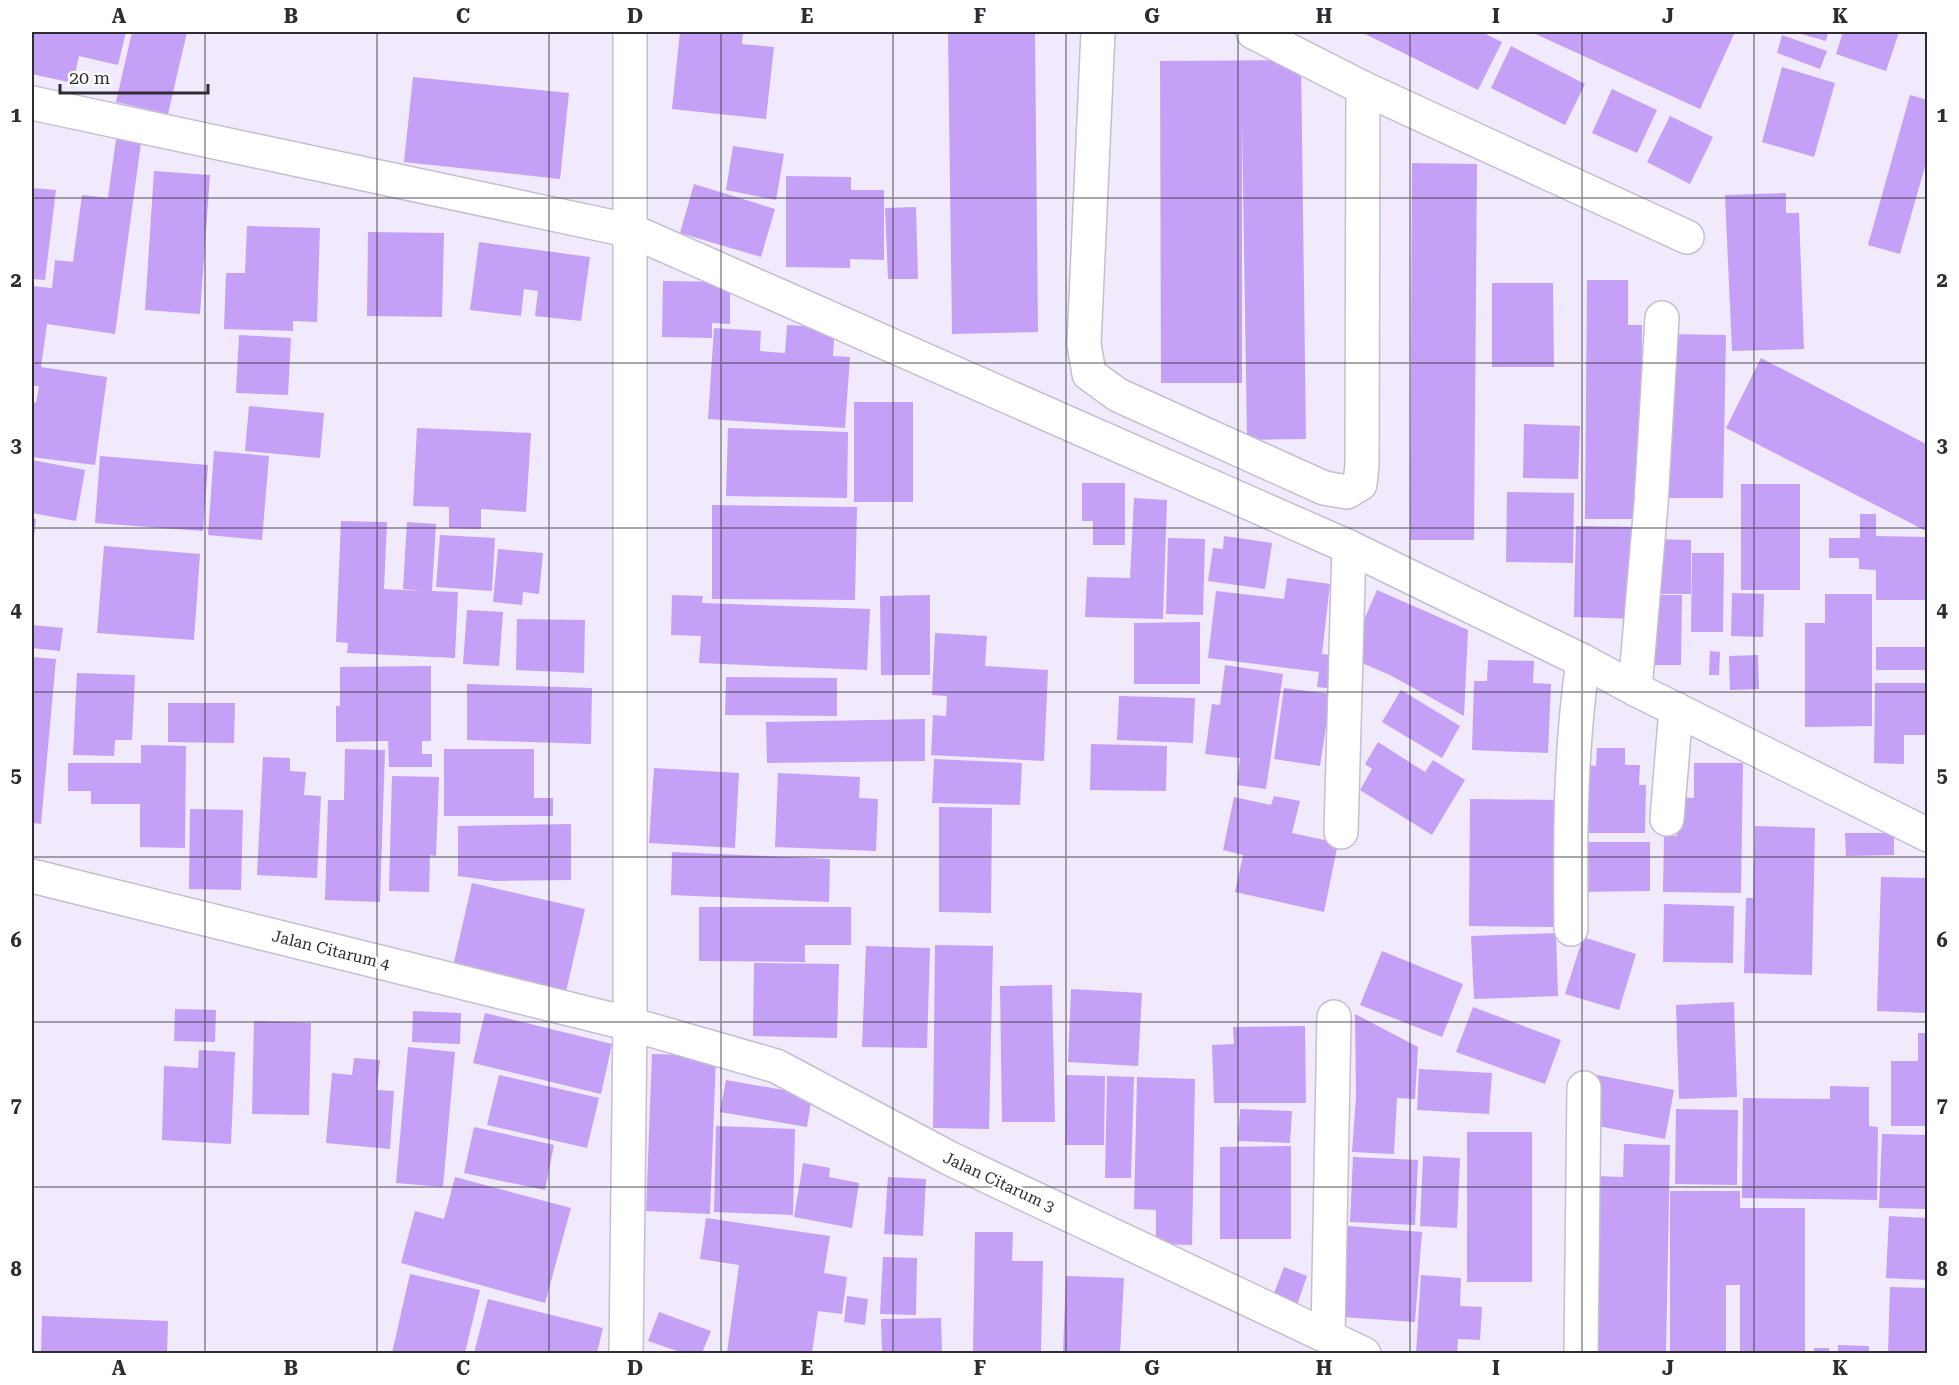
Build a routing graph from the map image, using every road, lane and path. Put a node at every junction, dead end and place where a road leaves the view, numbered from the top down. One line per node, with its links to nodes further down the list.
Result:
1 (630, 32): 6 (street)
2 (1098, 32): 4 (street)
3 (1253, 32): 4 (street)
4 (1363, 88): 7 (street)
5 (32, 103): 6 (street)
6 (632, 231): 9 (street); 19 (street)
7 (1687, 237)
8 (1662, 318): 11 (street)
9 (1349, 547): 10 (street); 14 (street)
10 (1583, 660): 11 (street); 17 (street)
11 (1635, 689): 12 (street)
12 (1676, 709): 13 (street); 15 (street)
13 (1667, 819)
14 (1341, 832)
15 (1928, 835)
16 (32, 876): 19 (street, Jalan Citarum 4)
17 (1571, 929)
18 (1334, 1017): 21 (street)
19 (630, 1024): 21 (street, Jalan Citarum 3); 22 (street)
20 (1584, 1088): 24 (street)
21 (1328, 1335): 23 (street, Jalan Citarum 3)
22 (626, 1353)
23 (1364, 1353)
24 (1581, 1353)

